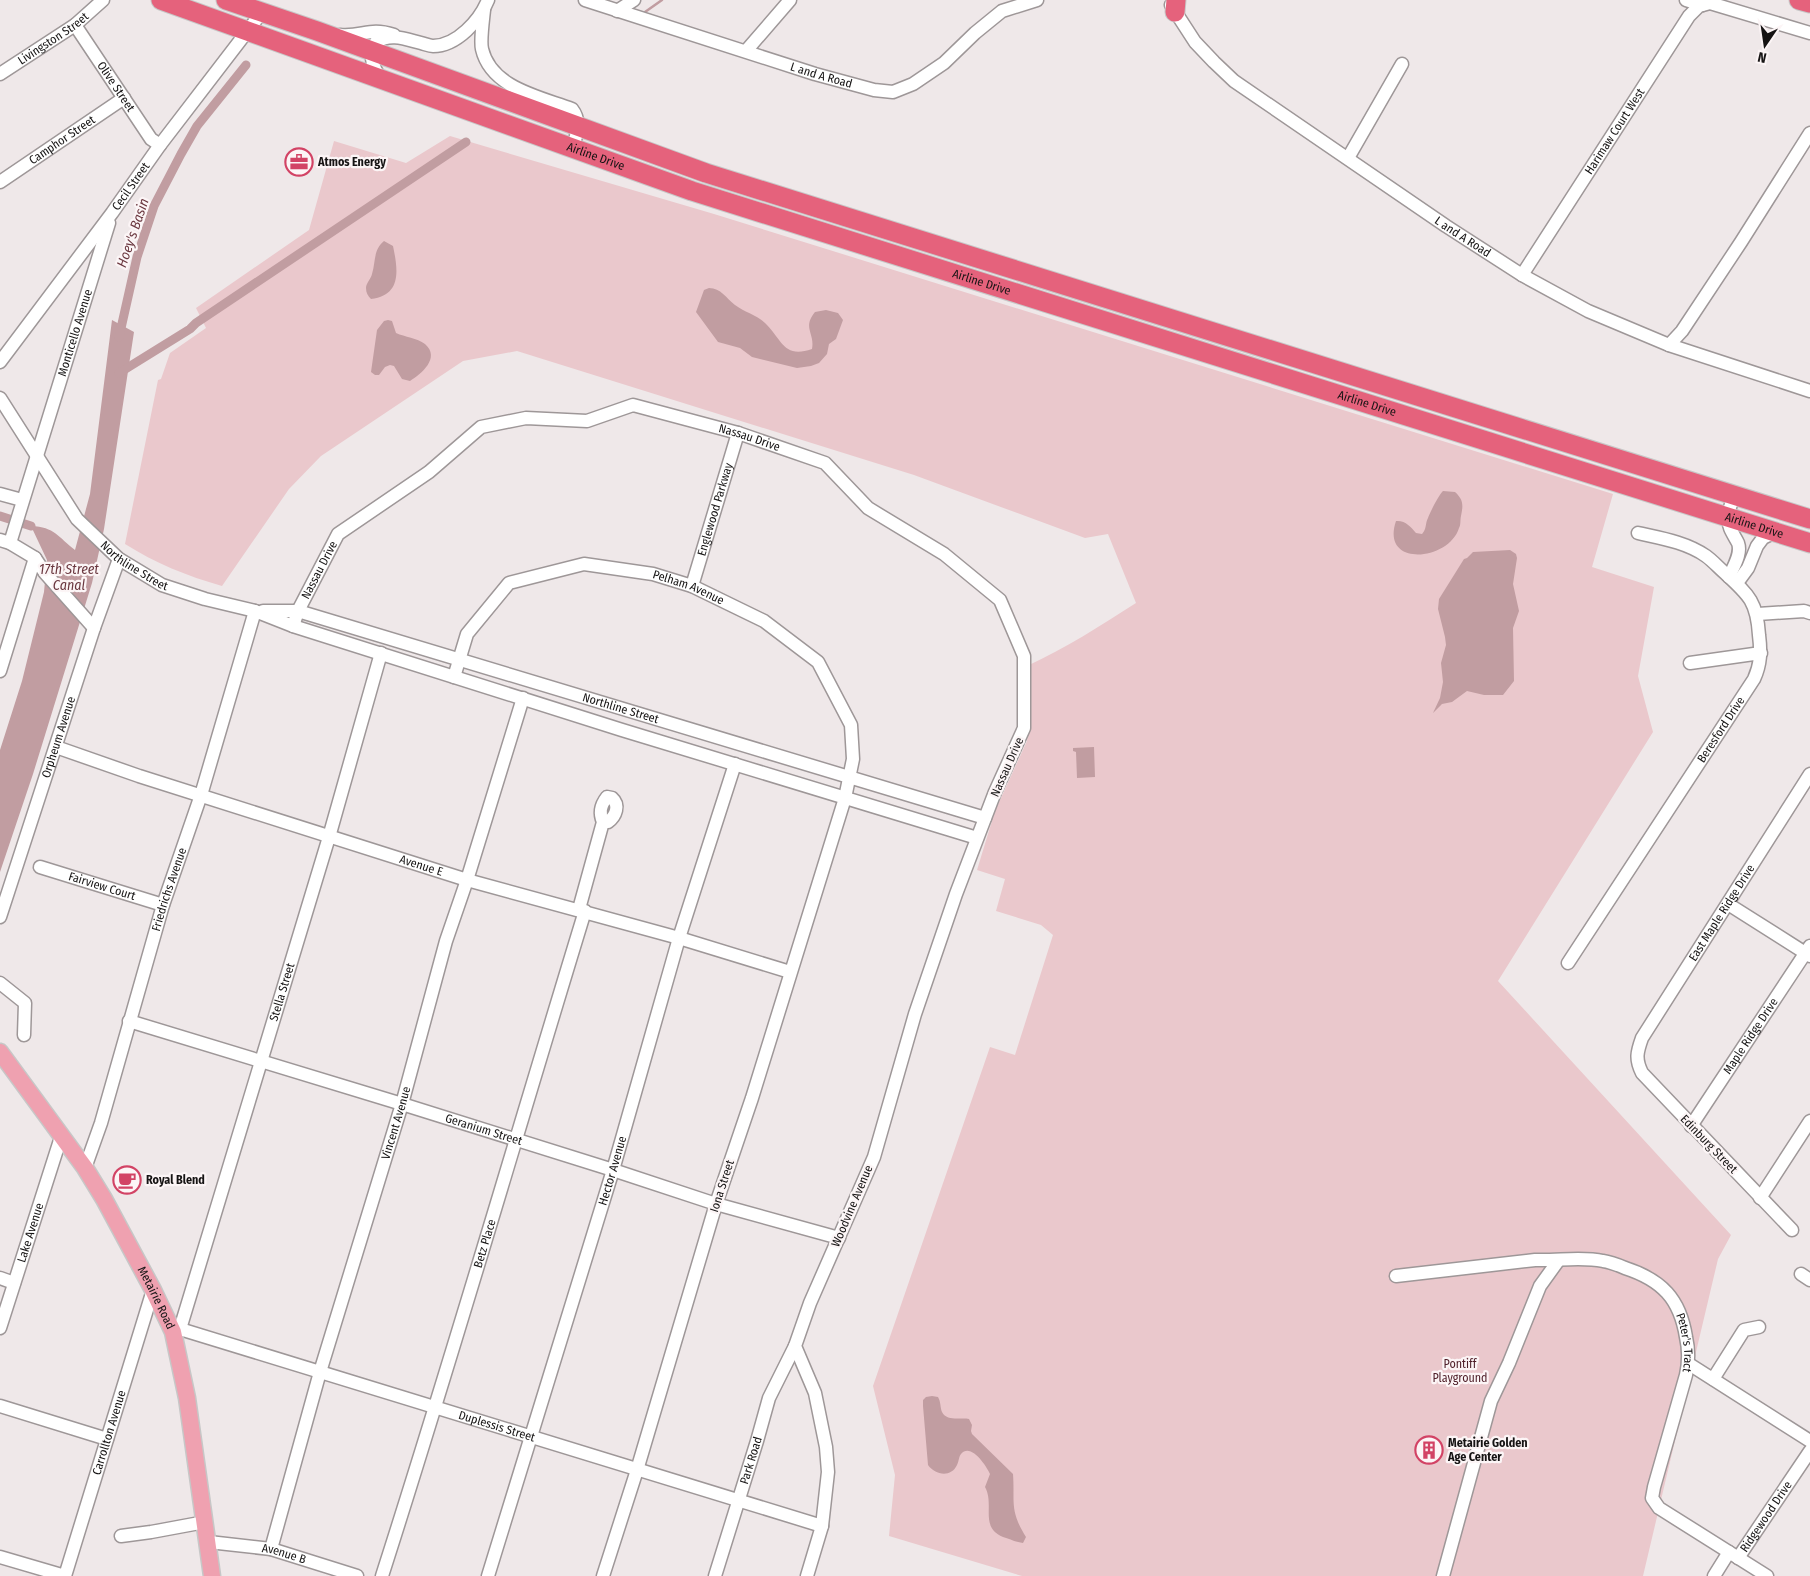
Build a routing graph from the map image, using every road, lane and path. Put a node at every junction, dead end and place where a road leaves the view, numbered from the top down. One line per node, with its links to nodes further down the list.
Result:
1 (103, 0): 16 (street, Livingston Street)
2 (161, 0): 18 (highway, Airline Drive)
3 (226, 0): 15 (highway, Airline Drive)
4 (585, 0): 14 (street, L and A Road)
5 (634, 0): 14 (street)
6 (790, 0): 22 (street)
7 (1037, 0): 22 (street, L and A Road)
8 (1686, 0): 13 (street)
9 (1799, 0): 10 (highway)
10 (1810, 3)
11 (1173, 4): 31 (street, L and A Road)
12 (486, 5): 20 (street); 27 (street)
13 (1702, 5): 19 (street); 34 (street, Harimaw Court West)
14 (617, 11): 22 (street, L and A Road)
15 (262, 12): 17 (highway, Airline Drive); 18 (street, Cecil Street)
16 (75, 25): 24 (street, Livingston Street); 26 (street, Olive Street)
17 (317, 31): 20 (street); 21 (highway, Airline Drive)
18 (249, 32): 25 (highway, Airline Drive); 29 (street, Cecil Street)
19 (1810, 33)
20 (396, 36): 21 (street)
21 (372, 51): 25 (street); 27 (highway, Airline Drive)
22 (746, 51)
23 (1402, 64): 31 (street)
24 (0, 74)
25 (382, 81): 30 (highway, Airline Drive)
26 (124, 98): 29 (street, Olive Street); 32 (street, Camphor Street)
27 (578, 128): 30 (street); 35 (highway, Airline Drive)
28 (1810, 133): 37 (street)
29 (160, 145): 33 (street, Cecil Street)
30 (572, 148): 36 (highway, Airline Drive)
31 (1348, 158): 34 (street, L and A Road)
32 (0, 182)
33 (112, 213): 38 (street, Cecil Street); 45 (street, Monticello Avenue)
34 (1522, 275): 37 (street, L and A Road)
35 (1037, 278): 36 (highway); 40 (highway, Airline Drive)
36 (1031, 298): 42 (highway, Airline Drive)
37 (1669, 345): 39 (street, L and A Road)
38 (0, 362)
39 (1810, 391)
40 (1416, 396): 42 (highway); 44 (highway, Airline Drive)
41 (0, 398): 45 (street, Northline Street)
42 (1411, 418): 46 (highway, Airline Drive)
43 (738, 432): 59 (street, Englewood Parkway); 61 (street, Nassau Drive); 79 (street, Nassau Drive)
44 (1592, 450): 46 (highway); 48 (highway, Airline Drive)
45 (37, 454): 49 (street, Monticello Avenue); 57 (street, Northline Street)
46 (1586, 472): 50 (highway, Airline Drive)
47 (0, 494): 49 (street)
48 (1734, 495): 50 (street); 51 (highway, Airline Drive)
49 (21, 504): 54 (street, Monticello Avenue)
50 (1728, 516): 52 (highway, Airline Drive); 58 (street)
51 (1810, 519)
52 (1775, 532): 55 (highway, Airline Drive); 58 (street)
53 (1638, 533): 58 (street, Beresford Drive)
54 (5, 542): 56 (street)
55 (1810, 543)
56 (35, 558): 64 (street); 70 (street)
57 (119, 559): 60 (street, Northline Street); 64 (street, Orpheum Avenue)
58 (1733, 580): 63 (street, Beresford Drive)
59 (692, 586): 68 (street, Pelham Avenue); 76 (street, Pelham Avenue)
60 (256, 611): 61 (street, Northline Street); 65 (street, Northline Street); 77 (street, Friedrichs Avenue)
61 (298, 612): 65 (street, Nassau Drive); 68 (street, Northline Street)
62 (1810, 613): 63 (street)
63 (1758, 614): 67 (street, Beresford Drive)
64 (90, 624): 73 (street, Orpheum Avenue)
65 (293, 626): 66 (street, Northline Street)
66 (381, 653): 71 (street, Northline Street); 81 (street, Stella Street)
67 (1761, 653): 69 (street); 91 (street, Beresford Drive)
68 (459, 660): 71 (street, Pelham Avenue); 76 (street, Northline Street)
69 (1690, 664)
70 (0, 671)
71 (454, 677): 72 (street, Northline Street)
72 (524, 698): 74 (street, Northline Street); 84 (street, Vincent Avenue)
73 (56, 747): 77 (street, Avenue E); 88 (street, Orpheum Avenue)
74 (735, 764): 78 (street, Northline Street); 89 (street, Hector Avenue)
75 (1810, 774): 85 (street, East Maple Ridge Drive)
76 (849, 779): 78 (street, Pelham Avenue); 79 (street, Northline Street)
77 (201, 795): 81 (street, Avenue E); 86 (street, Friedrichs Avenue)
78 (845, 798): 82 (street, Northline Street); 92 (street, Iona Street)
79 (985, 818): 82 (street, Nassau Drive)
80 (603, 822): 87 (street, Betz Place)
81 (329, 837): 84 (street, Avenue E); 98 (street, Stella Street)
82 (977, 838): 109 (street, Woodvine Avenue)
83 (40, 867): 86 (street, Fairview Court)
84 (467, 880): 87 (street, Avenue E); 99 (street, Vincent Avenue)
85 (1728, 904): 90 (street); 96 (street, East Maple Ridge Drive)
86 (163, 905): 94 (street, Friedrichs Avenue)
87 (582, 910): 89 (street, Avenue E); 103 (street, Betz Place)
88 (0, 917)
89 (679, 938): 92 (street, Avenue E); 105 (street, Hector Avenue)
90 (1808, 952): 101 (street, Maple Ridge Drive)
91 (1568, 964)
92 (790, 972): 107 (street, Iona Street)
93 (0, 983): 95 (street)
94 (130, 1021): 98 (street, Geranium Street); 104 (street, Friedrichs Avenue)
95 (24, 1035)
96 (1637, 1052): 101 (street, Edinburg Street)
97 (1, 1055): 102 (main road, Metairie Road)
98 (261, 1061): 99 (street, Geranium Street); 117 (street, Stella Street)
99 (402, 1104): 103 (street, Geranium Street); 120 (street, Vincent Avenue)
100 (1810, 1121): 106 (street)
101 (1691, 1126): 106 (street, Edinburg Street)
102 (61, 1137): 104 (main road, Metairie Road); 113 (street, Lake Avenue)
103 (515, 1140): 105 (street, Geranium Street); 123 (street, Betz Place)
104 (85, 1168): 114 (main road, Metairie Road)
105 (613, 1170): 107 (street, Geranium Street); 124 (street, Hector Avenue)
106 (1760, 1198): 108 (street, Edinburg Street)
107 (716, 1204): 109 (street, Geranium Street); 128 (street, Iona Street)
108 (1792, 1230)
109 (839, 1238): 118 (street, Woodvine Avenue)
110 (1558, 1261): 111 (street, Peter's Tract); 119 (street, Peter's Tract); 145 (street)
111 (1396, 1276)
112 (0, 1278): 113 (street)
113 (14, 1283): 116 (street, Lake Avenue)
114 (153, 1290): 117 (main road, Metairie Road); 125 (street, Carrollton Avenue)
115 (1759, 1327): 121 (street)
116 (0, 1328)
117 (176, 1330): 120 (street, Duplessis Street); 130 (main road, Metairie Road)
118 (795, 1346): 129 (street, Park Road); 131 (street)
119 (1689, 1364): 121 (street); 135 (street, Peter's Tract)
120 (320, 1372): 123 (street, Duplessis Street); 134 (street, Vincent Avenue)
121 (1713, 1379): 126 (street)
122 (0, 1406): 125 (street)
123 (436, 1409): 124 (street, Duplessis Street); 140 (street, Betz Place)
124 (531, 1436): 128 (street, Duplessis Street); 141 (street, Hector Avenue)
125 (107, 1439): 137 (street, Carrollton Avenue)
126 (1810, 1441)
127 (1810, 1451): 135 (street, Ridgewood Drive)
128 (637, 1470): 129 (street, Duplessis Street); 142 (street, Iona Street)
129 (738, 1501): 131 (street, Duplessis Street); 143 (street, Park Road)
130 (205, 1522): 132 (street); 133 (main road, Metairie Road)
131 (822, 1526): 144 (street)
132 (121, 1536)
133 (208, 1542): 134 (street, Avenue B); 138 (main road, Metairie Road)
134 (271, 1549): 139 (street, Avenue B)
135 (1734, 1555): 146 (street, Ridgewood Drive); 147 (street)
136 (0, 1557): 137 (street)
137 (65, 1576)
138 (212, 1576)
139 (356, 1576)
140 (382, 1576)
141 (488, 1576)
142 (603, 1576)
143 (715, 1576)
144 (807, 1576)
145 (1443, 1576)
146 (1714, 1576)
147 (1767, 1576)

